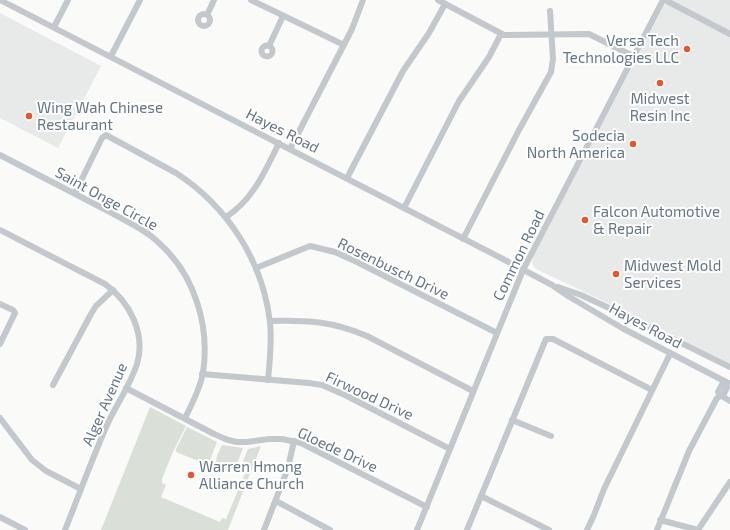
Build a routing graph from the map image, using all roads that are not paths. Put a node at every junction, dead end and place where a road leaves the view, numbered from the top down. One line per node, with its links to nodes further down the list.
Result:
1 (0, 0): 13 (street, Hayes Road)
2 (68, 0): 13 (street)
3 (140, 0): 19 (street)
4 (214, 0): 11 (street)
5 (251, 0): 12 (street)
6 (363, 0): 17 (street)
7 (438, 0): 9 (street)
8 (664, 0): 16 (street); 20 (street, Common Road)
9 (445, 4): 14 (street); 24 (street)
10 (550, 11): 15 (street)
11 (207, 15)
12 (284, 16): 17 (street); 18 (street)
13 (54, 27): 19 (street, Hayes Road)
14 (501, 34): 15 (street); 26 (street)
15 (552, 34): 20 (street); 29 (street)
16 (730, 34)
17 (344, 45): 22 (street)
18 (269, 46)
19 (111, 56): 21 (street, Hayes Road)
20 (633, 56): 31 (street, Common Road)
21 (279, 143): 22 (street, Hayes Road); 27 (street)
22 (290, 149): 24 (street, Hayes Road)
23 (0, 155): 25 (street, Saint Onge Circle)
24 (347, 178): 26 (street, Hayes Road)
25 (75, 193): 27 (street); 42 (street, Saint Onge Circle)
26 (404, 208): 29 (street, Hayes Road)
27 (226, 218): 30 (street)
28 (0, 230): 33 (street, Alger Avenue)
29 (463, 238): 31 (street, Hayes Road)
30 (256, 268): 36 (street); 38 (street, Rosenbusch Drive)
31 (523, 270): 32 (street, Hayes Road); 38 (street, Common Road)
32 (552, 285): 35 (street, Hayes Road); 37 (street, Hayes Road)
33 (113, 290): 45 (street); 46 (street, Alger Avenue)
34 (0, 304): 39 (street)
35 (617, 311): 37 (street); 41 (street, Hayes Road)
36 (270, 321): 43 (street); 48 (street)
37 (612, 322): 40 (street, Hayes Road)
38 (497, 333): 48 (street, Common Road)
39 (0, 344)
40 (670, 354): 44 (street, Hayes Road); 47 (street)
41 (730, 367)
42 (202, 374): 43 (street, Firwood Drive); 52 (street, Saint Onge Circle)
43 (268, 380): 56 (street, Firwood Drive)
44 (728, 383): 49 (street)
45 (53, 385)
46 (126, 388): 52 (street, Gloede Drive); 58 (street, Alger Avenue)
47 (652, 390): 53 (street); 71 (street)
48 (473, 391): 56 (street, Common Road)
49 (720, 395): 50 (street); 63 (street)
50 (730, 400)
51 (0, 418): 58 (street)
52 (185, 418): 55 (street, Gloede Drive)
53 (512, 420): 54 (street); 59 (street)
54 (551, 436)
55 (294, 441): 60 (street); 61 (street, Gloede Drive)
56 (450, 449): 61 (street, Common Road)
57 (730, 482): 73 (street)
58 (81, 489): 65 (street, Alger Avenue)
59 (481, 496): 69 (street); 70 (street)
60 (276, 501): 66 (street); 67 (street)
61 (426, 507): 68 (street, Common Road)
62 (0, 517): 64 (street)
63 (660, 520): 72 (street); 73 (street)
64 (25, 530)
65 (65, 530)
66 (264, 530)
67 (330, 530)
68 (417, 530)
69 (467, 530)
70 (549, 530)
71 (587, 530)
72 (657, 530)
73 (698, 530)

